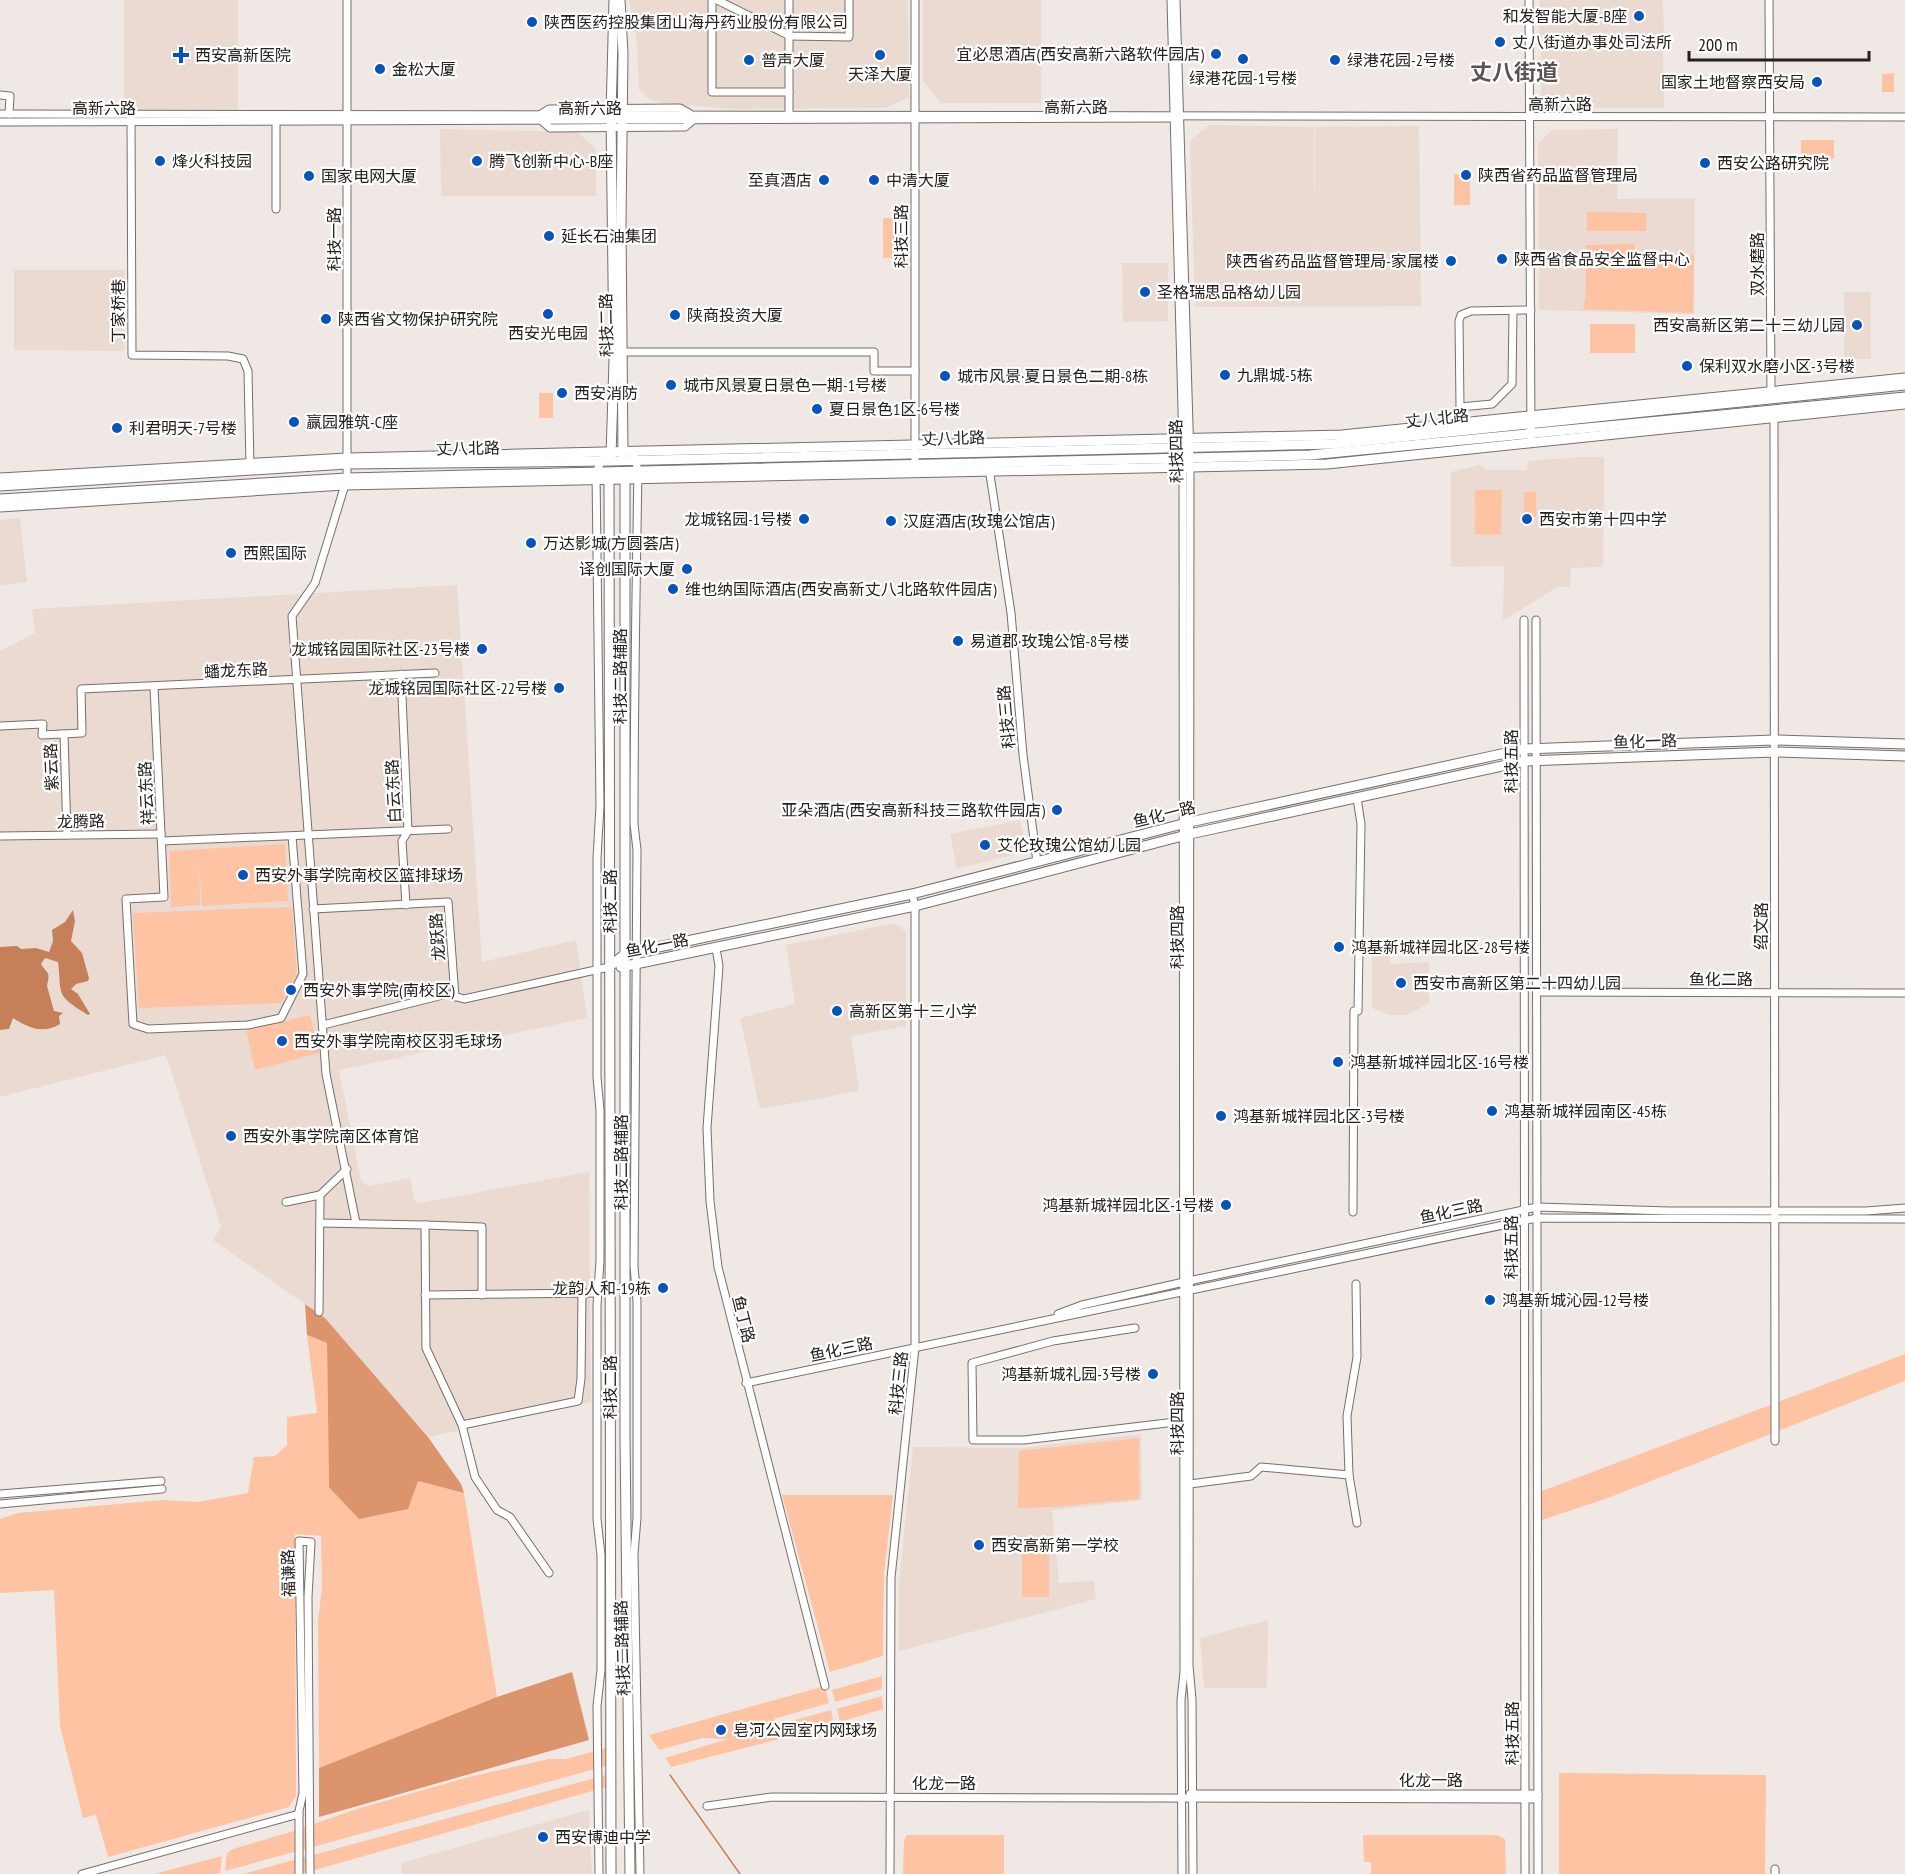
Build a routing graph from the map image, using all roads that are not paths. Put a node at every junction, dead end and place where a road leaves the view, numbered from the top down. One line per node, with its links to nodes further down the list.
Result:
1 (347, 0): 25 (street, 科技一路)
2 (614, 0): 27 (main road, 科技二路)
3 (620, 0): 28 (main road, 科技二路)
4 (712, 0): 14 (street)
5 (717, 0): 13 (street)
6 (789, 0): 13 (street)
7 (849, 0): 13 (street)
8 (915, 0): 19 (street, 科技三路)
9 (1171, 0): 20 (street, 科技四路)
10 (1176, 0): 20 (street, 科技四路)
11 (1529, 0): 21 (street)
12 (1769, 0): 22 (street, 双水磨路)
13 (789, 36): 14 (street)
14 (789, 92): 18 (street)
15 (0, 95): 17 (street)
16 (0, 114): 17 (street, 高新六路)
17 (9, 114): 24 (street, 高新六路)
18 (789, 117): 19 (street, 高新六路); 29 (street, 高新六路)
19 (915, 117): 20 (street, 高新六路); 36 (street, 科技三路)
20 (1176, 117): 21 (street, 高新六路); 45 (street, 科技四路)
21 (1530, 117): 22 (street, 高新六路); 33 (street)
22 (1769, 117): 23 (street, 高新六路); 39 (street, 双水磨路)
23 (1905, 117)
24 (131, 118): 25 (street, 高新六路); 30 (street, 高新六路); 31 (street, 高新六路); 52 (street, 丁家桥巷)
25 (347, 118): 26 (street, 高新六路); 30 (street, 高新六路); 50 (street, 科技一路)
26 (541, 118): 27 (street, 高新六路); 27 (street)
27 (611, 118): 28 (street, 高新六路); 28 (street); 49 (main road, 科技二路)
28 (624, 118): 29 (street, 高新六路); 29 (street); 35 (main road, 科技二路)
29 (691, 118)
30 (276, 121): 32 (street)
31 (0, 122)
32 (276, 209)
33 (1531, 310): 34 (street); 43 (street)
34 (1513, 311): 34 (street)
35 (621, 352): 36 (street); 47 (main road, 科技二路)
36 (915, 371): 46 (street, 科技三路)
37 (1905, 378): 39 (main road)
38 (1905, 385): 39 (main road, 丈八北路)
39 (1771, 396): 42 (street, 双水磨路); 43 (main road, 丈八北路)
40 (1905, 397): 42 (main road, 丈八北路)
41 (1905, 404): 42 (main road)
42 (1774, 414): 44 (main road, 丈八北路); 74 (street, 绍文路)
43 (1531, 419): 44 (street); 45 (main road, 丈八北路)
44 (1531, 439): 51 (main road, 丈八北路)
45 (1186, 443): 46 (main road, 丈八北路); 51 (street, 科技四路)
46 (915, 449): 48 (main road, 丈八北路); 54 (street, 科技三路)
47 (623, 455): 48 (main road, 丈八北路); 49 (main road, 丈八北路); 56 (main road, 科技二路)
48 (634, 455): 55 (street, 科技二路辅路)
49 (607, 457): 50 (main road, 丈八北路); 57 (street); 58 (main road, 科技二路)
50 (347, 461): 52 (main road, 丈八北路); 60 (street, 科技一路)
51 (1186, 463): 53 (main road, 丈八北路); 83 (street, 科技四路)
52 (250, 466): 59 (main road); 61 (main road, 丈八北路)
53 (989, 467): 54 (main road, 丈八北路); 92 (street, 科技三路)
54 (915, 469): 55 (main road, 丈八北路)
55 (638, 474): 56 (main road, 丈八北路); 98 (street, 科技二路辅路)
56 (626, 475): 58 (main road, 丈八北路); 99 (main road, 科技二路)
57 (596, 476): 58 (main road, 丈八北路); 60 (main road, 丈八北路); 103 (street, 科技二路辅路)
58 (609, 476): 101 (main road, 科技二路)
59 (0, 478)
60 (346, 481): 62 (main road, 丈八北路); 63 (main road); 68 (street, 科技一路)
61 (0, 486)
62 (0, 499)
63 (0, 507)
64 (1524, 620): 70 (street, 科技五路)
65 (1536, 620): 71 (street, 科技五路)
66 (435, 673): 67 (street, 蟠龙东路)
67 (401, 675): 68 (street, 蟠龙东路); 85 (street, 白云东路)
68 (297, 680): 69 (street, 蟠龙东路); 89 (street, 科技一路)
69 (154, 687): 73 (street, 蟠龙东路); 91 (street, 祥云东路)
70 (1524, 690): 71 (street); 77 (street, 科技五路)
71 (1536, 690): 76 (street, 科技五路)
72 (0, 726): 73 (street)
73 (64, 734): 86 (street, 紫云路)
74 (1774, 740): 75 (main road, 鱼化一路); 76 (main road, 鱼化一路); 78 (street, 绍文路)
75 (1905, 744)
76 (1536, 748): 77 (main road, 鱼化一路); 80 (street, 科技五路)
77 (1524, 749): 81 (street, 科技五路); 83 (main road, 鱼化一路)
78 (1774, 752): 79 (main road, 鱼化一路); 80 (main road, 鱼化一路); 105 (street, 绍文路)
79 (1905, 756)
80 (1536, 760): 81 (main road, 鱼化一路); 104 (street, 科技五路)
81 (1525, 761): 82 (main road, 鱼化一路); 109 (street, 科技五路)
82 (1356, 798): 87 (main road, 鱼化一路); 117 (street)
83 (1187, 823): 87 (street, 科技四路); 92 (main road, 鱼化一路)
84 (448, 829): 85 (street, 龙腾路)
85 (408, 831): 89 (street, 龙腾路); 94 (street, 白云东路)
86 (68, 835): 90 (street, 龙腾路); 91 (street, 龙腾路)
87 (1187, 835): 95 (main road, 鱼化一路); 125 (street, 科技四路)
88 (292, 836): 89 (street, 龙腾路); 91 (street, 龙腾路); 91 (street, 祥云东路)
89 (308, 836): 96 (street, 科技一路)
90 (0, 837)
91 (162, 837)
92 (1037, 862): 93 (main road, 鱼化一路)
93 (912, 894): 95 (street, 科技三路); 98 (main road, 鱼化一路)
94 (406, 904): 96 (street, 龙跃路); 107 (street, 龙跃路)
95 (915, 906): 97 (main road, 鱼化一路); 137 (street, 科技三路)
96 (313, 909): 108 (street, 科技一路)
97 (716, 948): 100 (main road, 鱼化一路); 138 (street, 鱼丁路)
98 (637, 952): 99 (main road, 鱼化一路); 100 (street, 科技二路辅路)
99 (625, 954): 101 (main road, 鱼化一路); 102 (main road, 科技二路)
100 (637, 965): 102 (main road, 鱼化一路); 168 (street, 科技二路辅路)
101 (609, 967): 102 (main road, 鱼化一路); 103 (street); 166 (main road, 科技二路)
102 (625, 967): 167 (main road, 科技二路)
103 (597, 970): 107 (street); 131 (street, 科技二路辅路)
104 (1537, 992): 105 (street, 鱼化二路); 110 (street, 科技五路)
105 (1775, 993): 106 (street, 鱼化二路); 118 (street, 绍文路)
106 (1905, 993)
107 (455, 997): 108 (street)
108 (323, 1024): 111 (street, 科技一路)
109 (1525, 1151): 110 (street); 116 (street, 科技五路)
110 (1537, 1151): 114 (street, 科技五路)
111 (347, 1169): 112 (street); 123 (street, 科技一路)
112 (320, 1195): 113 (street); 122 (street)
113 (286, 1202)
114 (1537, 1207): 116 (street, 鱼化三路); 118 (street, 鱼化三路); 119 (street, 科技五路)
115 (1905, 1208): 118 (street, 鱼化三路)
116 (1525, 1209): 121 (street, 科技五路); 125 (street, 鱼化三路)
117 (1353, 1212)
118 (1775, 1214): 119 (street, 鱼化三路); 120 (street, 鱼化三路); 141 (street, 绍文路)
119 (1537, 1218): 121 (street, 鱼化三路); 127 (street, 科技五路)
120 (1905, 1219)
121 (1525, 1221): 126 (street, 科技五路); 129 (street, 鱼化三路)
122 (320, 1223): 123 (street); 134 (street)
123 (357, 1223): 124 (street)
124 (425, 1225): 132 (street); 133 (street)
125 (1187, 1281): 129 (street, 科技四路); 135 (street, 鱼化三路)
126 (1525, 1281): 127 (street); 155 (street, 科技五路)
127 (1537, 1281): 156 (street, 科技五路)
128 (1356, 1284): 142 (street)
129 (1187, 1292): 135 (street, 鱼化三路); 139 (street, 科技四路); 144 (street, 科技四路)
130 (582, 1293): 131 (street); 133 (street); 140 (street)
131 (598, 1293): 165 (street, 科技二路辅路)
132 (425, 1295): 133 (street); 140 (street)
133 (482, 1295)
134 (319, 1312)
135 (1047, 1318): 137 (street, 鱼化三路)
136 (1135, 1328): 139 (street)
137 (915, 1347): 138 (street, 鱼化三路); 153 (street, 科技三路)
138 (746, 1383): 150 (street, 鱼丁路)
139 (1184, 1421): 151 (street, 科技四路)
140 (462, 1425): 149 (street)
141 (1775, 1441)
142 (1349, 1475): 144 (street); 148 (street)
143 (161, 1481): 146 (street)
144 (1190, 1484): 152 (street, 科技四路)
145 (162, 1490): 147 (street)
146 (0, 1494)
147 (0, 1504)
148 (1357, 1523)
149 (549, 1573)
150 (825, 1686)
151 (1181, 1767): 152 (street); 157 (street, 科技四路)
152 (1192, 1767): 154 (street, 科技四路)
153 (890, 1796): 157 (street, 化龙一路); 158 (street, 化龙一路); 169 (street, 科技三路)
154 (1192, 1796): 155 (street, 化龙一路); 157 (street, 化龙一路); 161 (street, 科技四路)
155 (1525, 1796): 156 (street, 化龙一路); 172 (street, 科技五路)
156 (1538, 1796): 173 (street, 科技五路)
157 (1182, 1797): 160 (street, 科技四路)
158 (707, 1806)
159 (298, 1814): 162 (street); 163 (street, 福谦路); 164 (street, 福谦路)
160 (1182, 1841): 161 (street); 170 (street, 科技四路)
161 (1192, 1841): 171 (street, 科技四路)
162 (82, 1874)
163 (299, 1874)
164 (310, 1874)
165 (599, 1874)
166 (611, 1874)
167 (630, 1874)
168 (640, 1874)
169 (890, 1874)
170 (1182, 1874)
171 (1193, 1874)
172 (1525, 1874)
173 (1538, 1874)

